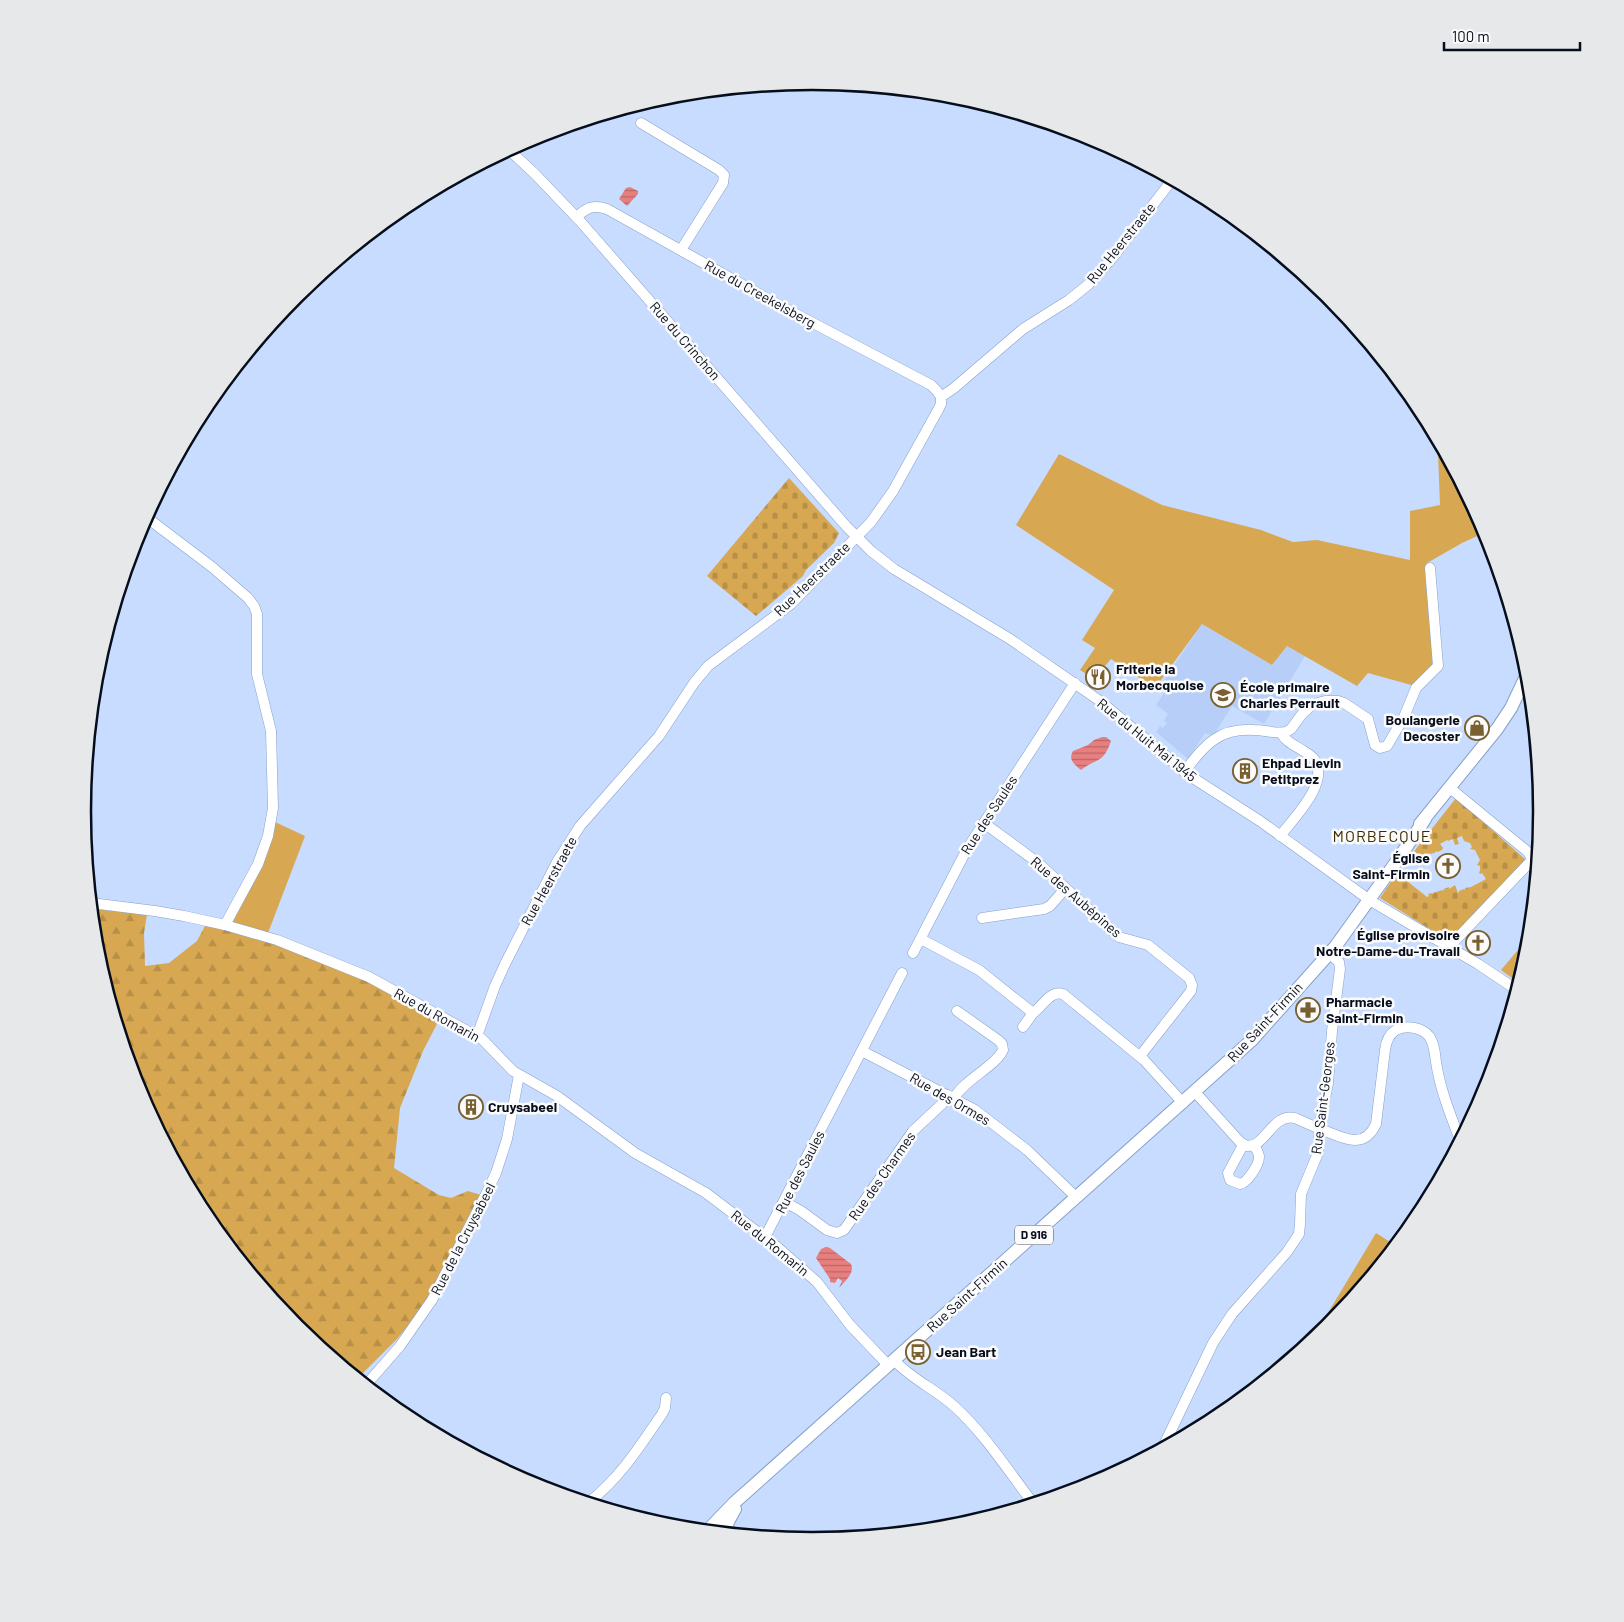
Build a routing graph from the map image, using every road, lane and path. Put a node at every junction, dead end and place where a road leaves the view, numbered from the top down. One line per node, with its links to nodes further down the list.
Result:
1 (641, 123): 5 (street)
2 (514, 155): 4 (street, Rue du Crinchon)
3 (1169, 185): 6 (street, Rue Heerstraete)
4 (576, 217): 5 (street, Rue du Creekelsberg); 8 (street, Rue du Crinchon)
5 (680, 250): 6 (street, Rue du Creekelsberg)
6 (941, 397): 8 (street, Rue Heerstraete)
7 (152, 522): 23 (street)
8 (856, 537): 10 (street, Rue du Huit Mai 1945); 33 (street, Rue Heerstraete)
9 (1430, 568): 12 (street)
10 (1075, 683): 13 (street, Rue du Huit Mai 1945); 15 (street, Rue des Saules)
11 (1522, 685): 14 (main road, D 916)
12 (1282, 733): 13 (street); 16 (street)
13 (1184, 772): 16 (street, Rue du Huit Mai 1945)
14 (1450, 788): 17 (street); 20 (main road, D 916)
15 (984, 823): 19 (street, Rue des Aubépines); 24 (street, Rue des Saules)
16 (1280, 836): 20 (street, Rue du Huit Mai 1945)
17 (1531, 855)
18 (1531, 864): 25 (street)
19 (1066, 889): 22 (street); 35 (street, Rue des Aubépines)
20 (1366, 897): 25 (street, Rue du Huit Mai 1945); 27 (main road, Rue Saint-Firmin / D 916)
21 (97, 904): 23 (street, Rue du Romarin)
22 (982, 918)
23 (225, 925): 33 (street, Rue du Romarin)
24 (921, 939): 26 (street, Rue des Saules); 31 (street)
25 (1449, 947): 29 (street, Rue du Huit Mai 1945)
26 (913, 953)
27 (1328, 953): 37 (main road, Rue Saint-Firmin / D 916); 40 (street, Rue Saint-Georges)
28 (902, 973): 34 (street, Rue des Saules)
29 (1511, 986)
30 (957, 1011): 38 (street, Rue des Charmes)
31 (1033, 1013): 32 (street); 35 (street)
32 (1023, 1027)
33 (477, 1036): 36 (street, Rue du Romarin)
34 (862, 1051): 38 (street, Rue des Ormes); 43 (street, Rue des Saules)
35 (1140, 1056): 39 (street)
36 (519, 1075): 44 (street, Rue du Romarin); 46 (street, Rue de la Cruysabeel)
37 (1195, 1092): 39 (main road, Rue Saint-Firmin / D 916); 40 (street)
38 (951, 1097): 42 (street, Rue des Ormes); 43 (street, Rue des Charmes)
39 (1183, 1103): 42 (main road, Rue Saint-Firmin / D 916)
40 (1319, 1129): 41 (street); 48 (street, Rue Saint-Georges)
41 (1457, 1133)
42 (1076, 1197): 45 (main road, Rue Saint-Firmin / D 916)
43 (785, 1202): 44 (street, Rue des Saules)
44 (765, 1237): 45 (street, Rue du Romarin)
45 (891, 1363): 49 (main road, Rue Saint-Firmin / D 916); 51 (street)
46 (370, 1380)
47 (666, 1398): 50 (street)
48 (1167, 1438)
49 (745, 1494): 52 (main road, Rue Saint-Firmin / D 916); 53 (main road, Rue Saint-Firmin / D 916)
50 (594, 1498)
51 (1029, 1498)
52 (713, 1525)
53 (727, 1527)

